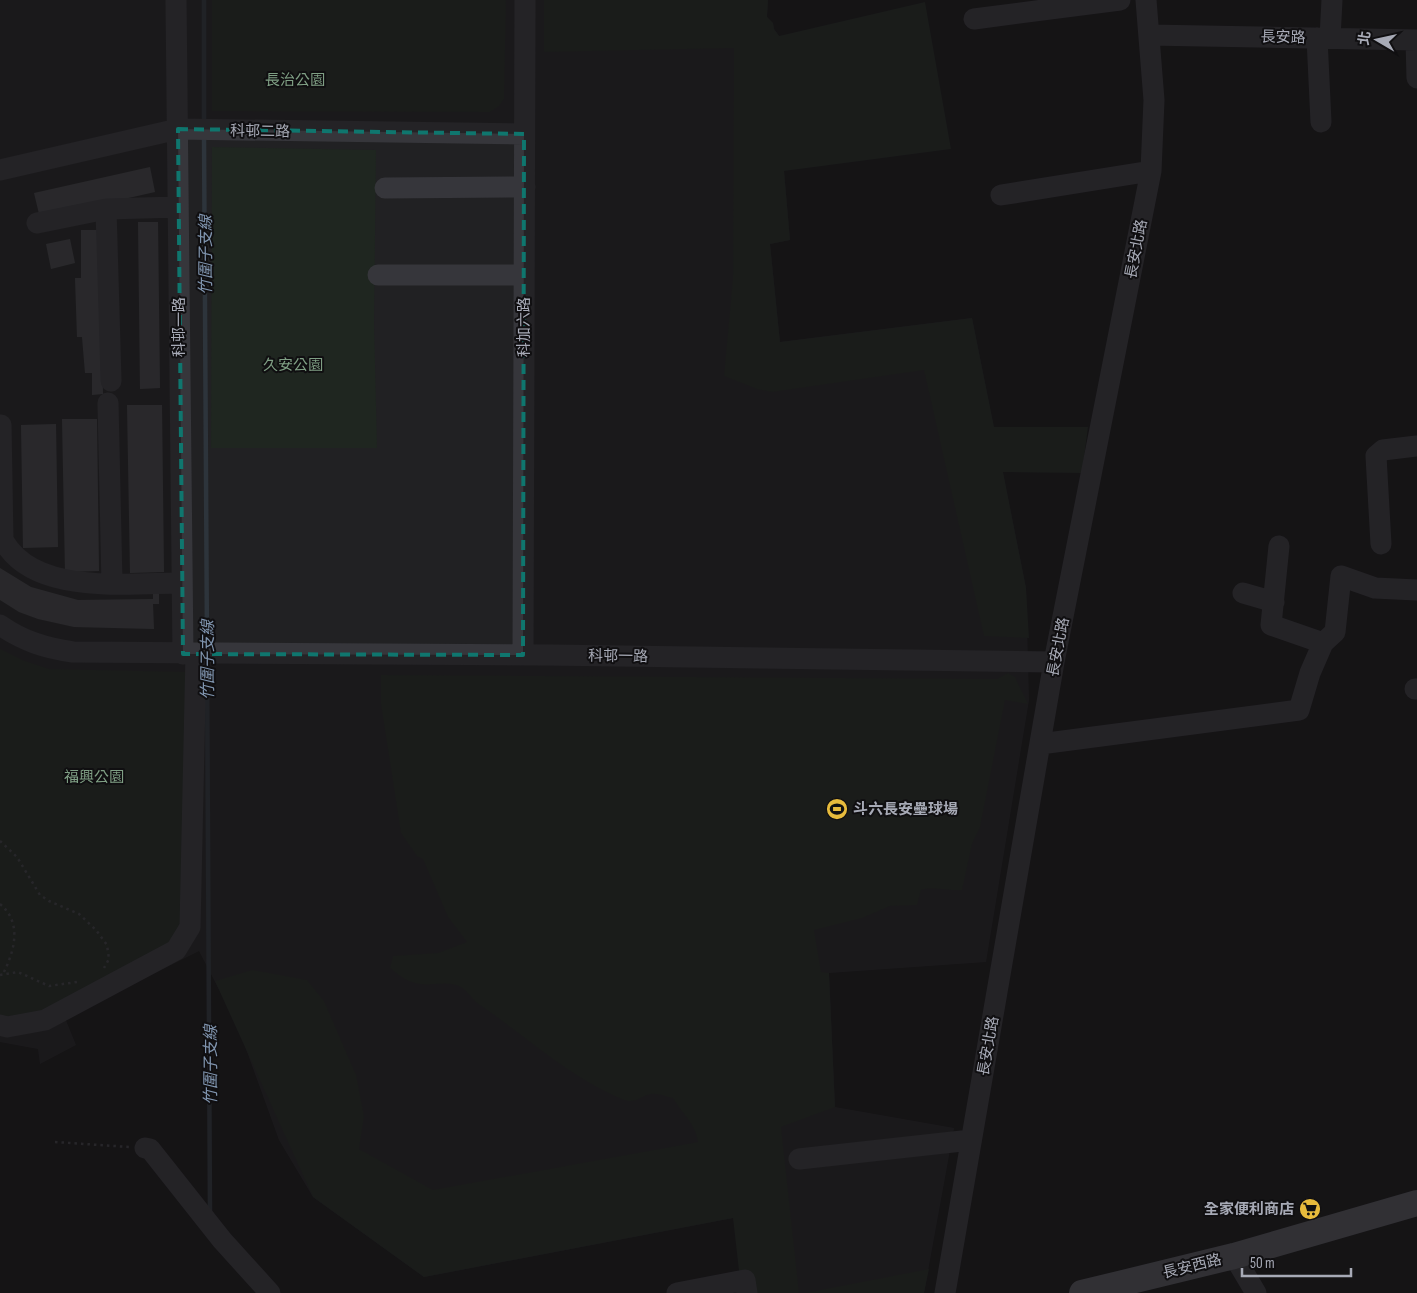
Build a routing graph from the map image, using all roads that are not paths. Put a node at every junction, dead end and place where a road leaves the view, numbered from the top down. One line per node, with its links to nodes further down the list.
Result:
1 (176, 0): 12 (street, 科邨一路)
2 (525, 0): 13 (street, 科加六路)
3 (1120, 0): 6 (street)
4 (1146, 0): 7 (street, 長安北路)
5 (1332, 0): 8 (street)
6 (974, 19)
7 (1149, 35): 8 (street, 長安路); 15 (street, 長安北路)
8 (1323, 38): 9 (street, 長安路); 11 (street)
9 (1416, 40): 10 (street)
10 (1417, 78)
11 (1321, 122)
12 (178, 129): 13 (street, 科邨二路); 14 (street, 科邨二路); 19 (street, 科邨一路)
13 (524, 134): 16 (street, 科加六路)
14 (0, 170)
15 (1151, 171): 18 (street); 40 (street, 長安北路)
16 (524, 187): 17 (street); 23 (street, 科加六路)
17 (385, 188)
18 (1000, 195)
19 (178, 207): 20 (street); 31 (street, 科邨一路)
20 (106, 209): 21 (street); 24 (street)
21 (37, 223)
22 (378, 275): 23 (street)
23 (524, 275): 39 (street, 科加六路)
24 (111, 381)
25 (108, 403): 32 (street)
26 (1, 425): 28 (street)
27 (1417, 446): 29 (street)
28 (2, 538): 32 (street)
29 (1382, 544)
30 (1279, 546): 35 (street)
31 (182, 583): 32 (street); 38 (street, 科邨一路)
32 (112, 584)
33 (1417, 590): 37 (street)
34 (1243, 593): 35 (street)
35 (1274, 602): 37 (street)
36 (0, 625): 38 (street, 科邨一路)
37 (1323, 643): 41 (street)
38 (189, 654): 39 (street, 科邨一路); 42 (street)
39 (523, 655): 40 (street, 科邨一路)
40 (1054, 662): 41 (street, 長安北路)
41 (1040, 744): 43 (street, 長安北路)
42 (0, 1025)
43 (972, 1140): 45 (street); 51 (street, 長安北路)
44 (145, 1148): 48 (street)
45 (799, 1159)
46 (1417, 1203): 47 (main road, 長安西路)
47 (1234, 1256): 52 (main road, 長安西路); 53 (street)
48 (270, 1293)
49 (677, 1293): 50 (street)
50 (747, 1293)
51 (945, 1293)
52 (1082, 1293)
53 (1256, 1293)

